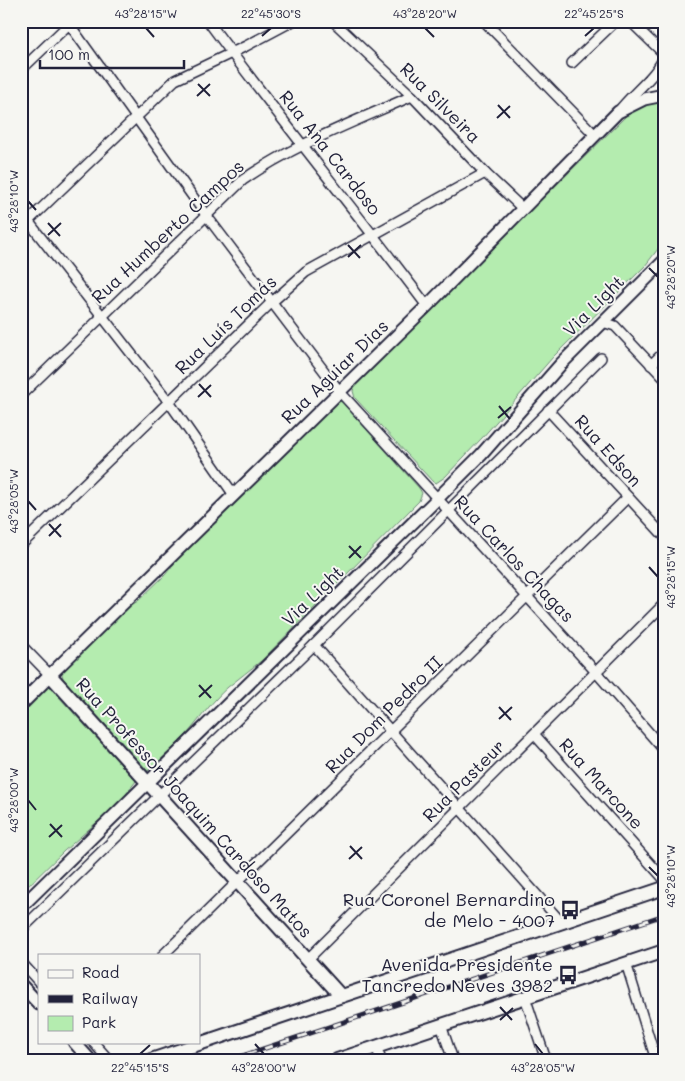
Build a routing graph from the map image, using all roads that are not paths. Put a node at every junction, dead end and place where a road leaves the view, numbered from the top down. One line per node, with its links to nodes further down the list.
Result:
1 (208, 21): 8 (street, Rua Ana Cardoso)
2 (293, 21): 8 (street)
3 (333, 21): 13 (street, Rua Silveira)
4 (484, 21): 16 (street)
5 (616, 21): 10 (street)
6 (630, 21): 9 (street)
7 (68, 23): 11 (street); 15 (street, Rua Carlos Chagas)
8 (231, 53): 15 (street); 17 (street, Rua Ana Cardoso)
9 (664, 55): 14 (street, Rua Aguiar Dias)
10 (572, 63)
11 (21, 70)
12 (664, 95): 14 (street)
13 (412, 96): 17 (street, Rua Humberto Campos); 18 (street, Rua Silveira)
14 (618, 112): 16 (street, Rua Aguiar Dias)
15 (135, 117): 21 (street, Rua Carlos Chagas); 22 (street)
16 (595, 135): 19 (street, Rua Aguiar Dias)
17 (302, 145): 21 (street, Rua Humberto Campos); 23 (street, Rua Ana Cardoso)
18 (485, 173): 19 (street, Rua Silveira); 23 (street, Rua Luís Tomás)
19 (522, 208): 26 (street, Rua Aguiar Dias)
20 (21, 212): 22 (street)
21 (206, 215): 25 (street, Rua Carlos Chagas); 27 (street, Rua Humberto Campos)
22 (25, 225): 27 (street)
23 (374, 235): 25 (street, Rua Luís Tomás); 26 (street, Rua Ana Cardoso)
24 (664, 262): 28 (street, Via Light)
25 (272, 302): 33 (street, Rua Carlos Chagas); 35 (street, Rua Luís Tomás)
26 (427, 306): 33 (street, Rua Aguiar Dias)
27 (102, 316): 34 (street, Rua Humberto Campos); 35 (street)
28 (603, 322): 31 (street); 39 (street, Via Light)
29 (664, 352): 31 (street)
30 (601, 358): 36 (street)
31 (651, 364): 32 (street)
32 (664, 378)
33 (340, 392): 37 (street, Rua Aguiar Dias); 39 (street, Rua Carlos Chagas)
34 (21, 395)
35 (169, 402): 37 (street); 42 (street, Rua Luís Tomás)
36 (548, 410): 38 (street, Rua Edson); 40 (street)
37 (234, 494): 48 (street, Rua Aguiar Dias)
38 (628, 497): 41 (street, Rua Edson); 43 (street, Rua Dom Pedro II)
39 (437, 499): 40 (street, Rua Carlos Chagas); 53 (street, Via Light)
40 (449, 512): 43 (street, Rua Carlos Chagas); 46 (street)
41 (664, 536)
42 (21, 545)
43 (527, 596): 47 (street, Rua Carlos Chagas); 50 (street, Rua Dom Pedro II)
44 (664, 604): 47 (street, Rua Pasteur)
45 (21, 645): 48 (street, Rua Professor Joaquim Cardoso Matos)
46 (314, 645): 50 (street); 54 (street)
47 (596, 672): 51 (street, Rua Pasteur); 52 (street, Rua Carlos Chagas)
48 (50, 676): 49 (main road, Rua Aguiar Dias); 53 (main road, Rua Professor Joaquim Cardoso Matos)
49 (21, 704)
50 (390, 732): 55 (street); 57 (street, Rua Dom Pedro II)
51 (534, 734): 55 (street, Rua Pasteur); 56 (street, Rua Marcone)
52 (664, 750)
53 (148, 784): 54 (main road, Rua Professor Joaquim Cardoso Matos); 59 (street, Via Light)
54 (160, 796): 57 (main road, Rua Professor Joaquim Cardoso Matos); 61 (street)
55 (460, 808): 60 (street); 64 (street, Rua Pasteur)
56 (664, 878)
57 (237, 882): 63 (street, Rua Dom Pedro II); 64 (main road, Rua Professor Joaquim Cardoso Matos)
58 (664, 888): 60 (main road)
59 (21, 907)
60 (561, 922): 69 (main road)
61 (21, 930)
62 (664, 950): 66 (main road)
63 (164, 954)
64 (308, 959): 69 (main road, Rua Professor Joaquim Cardoso Matos)
65 (21, 962): 67 (street)
66 (626, 963): 70 (main road); 85 (street)
67 (38, 981)
68 (21, 985): 71 (street)
69 (341, 996): 73 (main road)
70 (525, 997): 72 (main road); 84 (street)
71 (38, 1003)
72 (441, 1025): 77 (main road); 83 (street)
73 (200, 1043)
74 (76, 1044): 78 (street)
75 (95, 1044): 79 (street)
76 (198, 1044): 80 (main road)
77 (376, 1046): 81 (main road); 82 (street)
78 (90, 1060)
79 (109, 1060)
80 (150, 1060)
81 (336, 1060)
82 (381, 1060)
83 (453, 1060)
84 (546, 1060)
85 (656, 1060)

